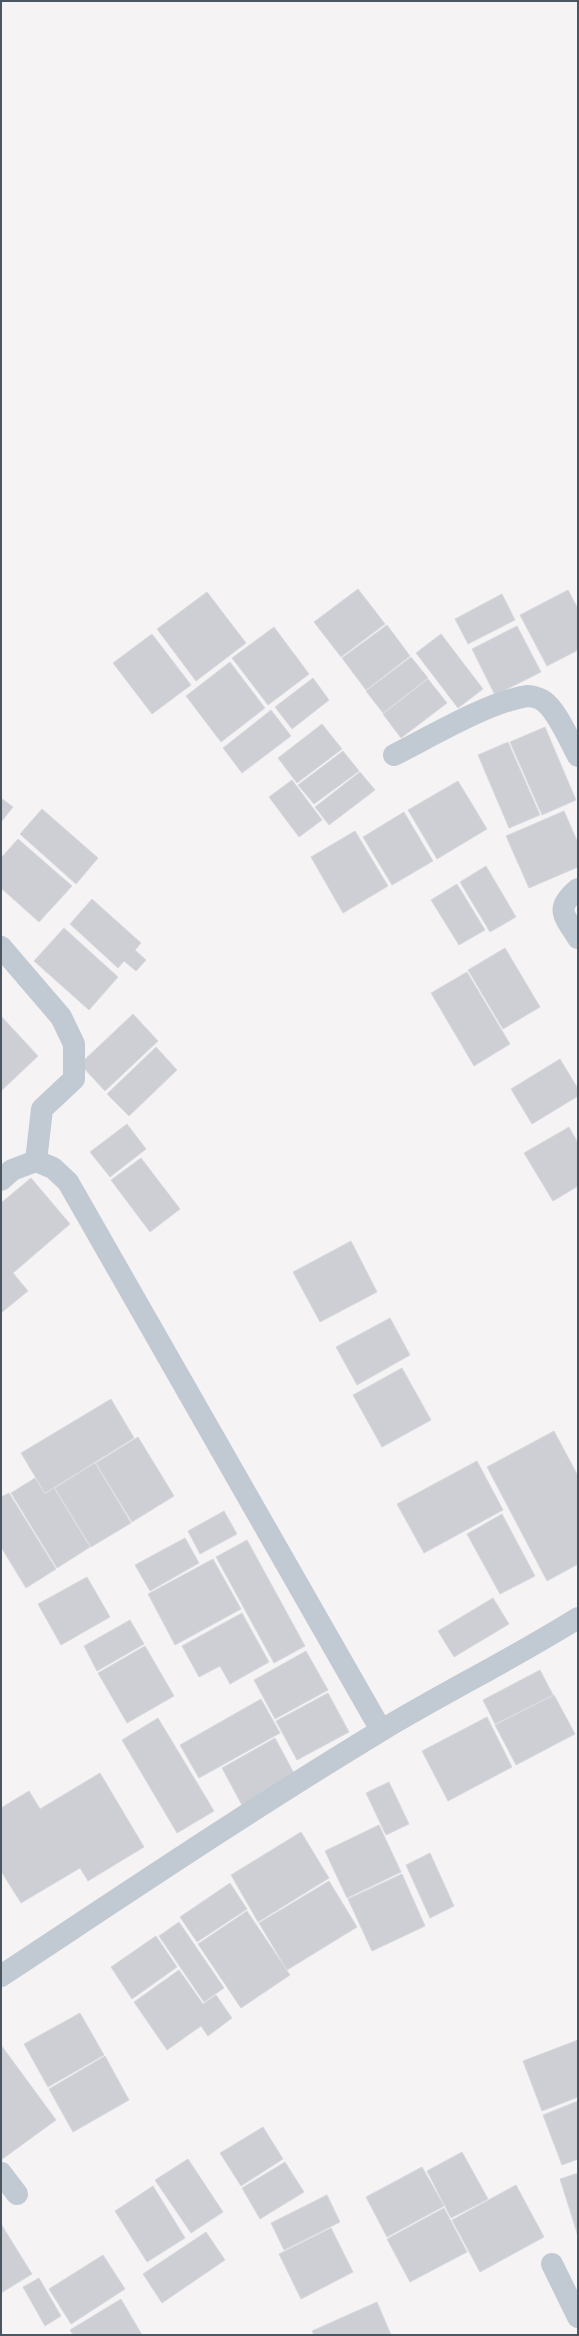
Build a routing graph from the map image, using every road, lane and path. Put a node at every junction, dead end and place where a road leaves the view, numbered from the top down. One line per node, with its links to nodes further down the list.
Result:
1 (394, 755): 2 (street)
2 (578, 756)
3 (578, 889): 4 (street)
4 (578, 938)
5 (1, 947): 6 (street)
6 (36, 1161): 7 (street); 9 (street)
7 (1, 1180)
8 (578, 1618): 9 (street)
9 (381, 1730): 10 (street)
10 (1, 1976)
11 (1, 2173): 12 (street)
12 (17, 2194)
13 (552, 2264): 14 (street)
14 (578, 2317)

